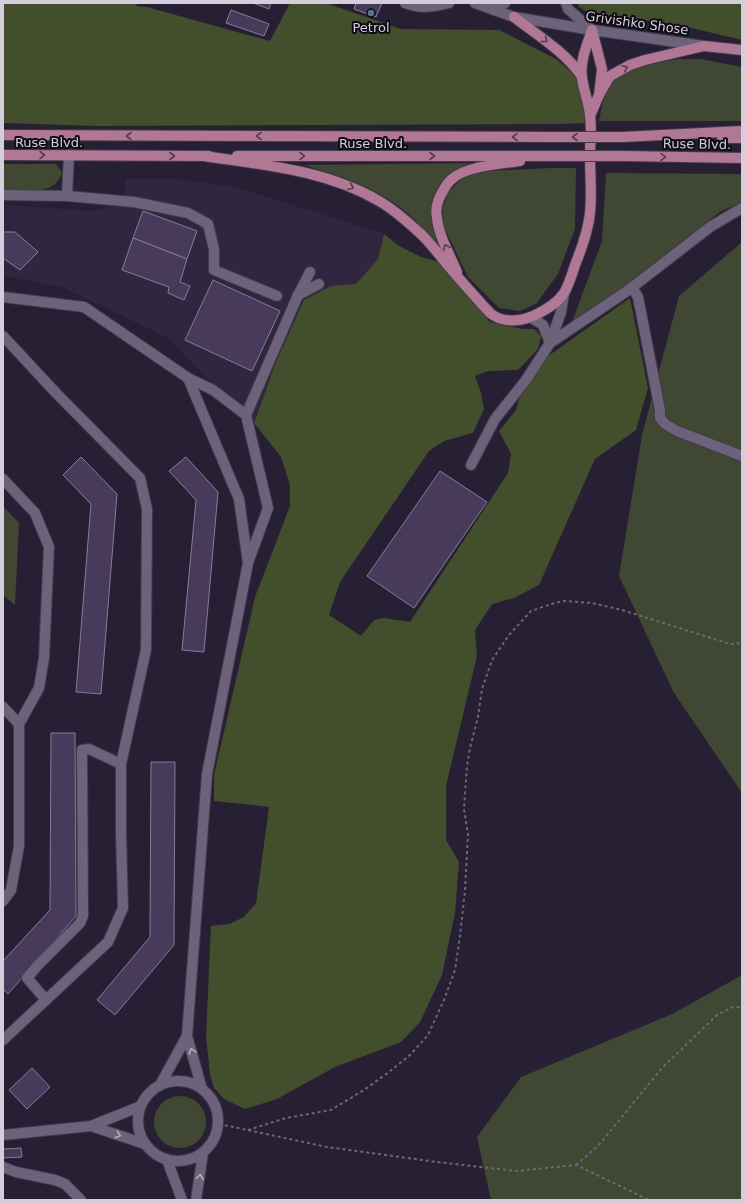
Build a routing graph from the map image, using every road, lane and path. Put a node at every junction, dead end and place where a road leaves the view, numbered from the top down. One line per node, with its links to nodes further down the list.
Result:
1 (405, 3): 2 (street)
2 (449, 3)
3 (475, 3): 6 (street, Grivishko Shose)
4 (505, 3): 6 (street)
5 (566, 3): 8 (street)
6 (495, 6): 7 (street, Grivishko Shose)
7 (514, 17): 8 (street, Grivishko Shose); 12 (main road, one-way to 12)
8 (592, 30): 9 (street, Grivishko Shose); 12 (main road); 13 (main road)
9 (704, 46): 10 (main road); 11 (main road); 13 (main road, one-way to 9)
10 (742, 50)
11 (742, 58)
12 (581, 75): 14 (main road)
13 (599, 95): 14 (main road)
14 (590, 116): 31 (main road)
15 (742, 131): 17 (main road)
16 (3, 135): 17 (main road, Ruse Blvd., one-way to 16, bridge)
17 (623, 137): 18 (main road, Ruse Blvd.)
18 (742, 138)
19 (3, 155): 20 (main road, Ruse Blvd., one-way to 20)
20 (69, 155): 21 (main road, Ruse Blvd., one-way to 21); 25 (street)
21 (204, 156): 22 (main road, Ruse Blvd., one-way to 22); 28 (main road, one-way to 28)
22 (555, 156): 23 (main road, Ruse Blvd., one-way to 23, bridge); 28 (main road, one-way to 22)
23 (742, 158)
24 (3, 194): 25 (street)
25 (67, 196): 34 (street)
26 (742, 208): 30 (street)
27 (310, 272): 32 (street)
28 (462, 283): 35 (main road)
29 (319, 284): 32 (street)
30 (632, 287): 37 (street); 40 (street)
31 (564, 294): 35 (main road); 37 (street)
32 (298, 295): 39 (street)
33 (3, 296): 38 (street)
34 (277, 296)
35 (530, 317): 37 (street)
36 (3, 336): 47 (street)
37 (550, 343): 41 (street)
38 (188, 378): 39 (street); 43 (street)
39 (246, 415): 43 (street)
40 (742, 456)
41 (471, 465)
42 (3, 479): 46 (street)
43 (248, 563): 51 (street)
44 (742, 642): 58 (path)
45 (3, 707): 46 (street)
46 (19, 724): 48 (street)
47 (121, 764): 49 (street); 49 (street)
48 (3, 901)
49 (46, 1000): 52 (street)
50 (742, 1007): 63 (path)
51 (187, 1036): 53 (street); 54 (street, one-way to 51)
52 (3, 1040)
53 (160, 1086): 54 (street); 55 (street)
54 (202, 1089): 56 (street)
55 (140, 1106): 57 (street); 60 (street)
56 (219, 1124): 58 (path); 61 (street)
57 (90, 1126): 59 (street); 60 (street, one-way to 60)
58 (248, 1130): 63 (path)
59 (3, 1135)
60 (145, 1144): 62 (street)
61 (203, 1153): 62 (street); 67 (street, one-way to 61)
62 (167, 1160): 66 (street)
63 (576, 1165): 68 (path)
64 (3, 1167): 65 (street)
65 (81, 1200)
66 (182, 1200)
67 (196, 1200)
68 (649, 1200)

